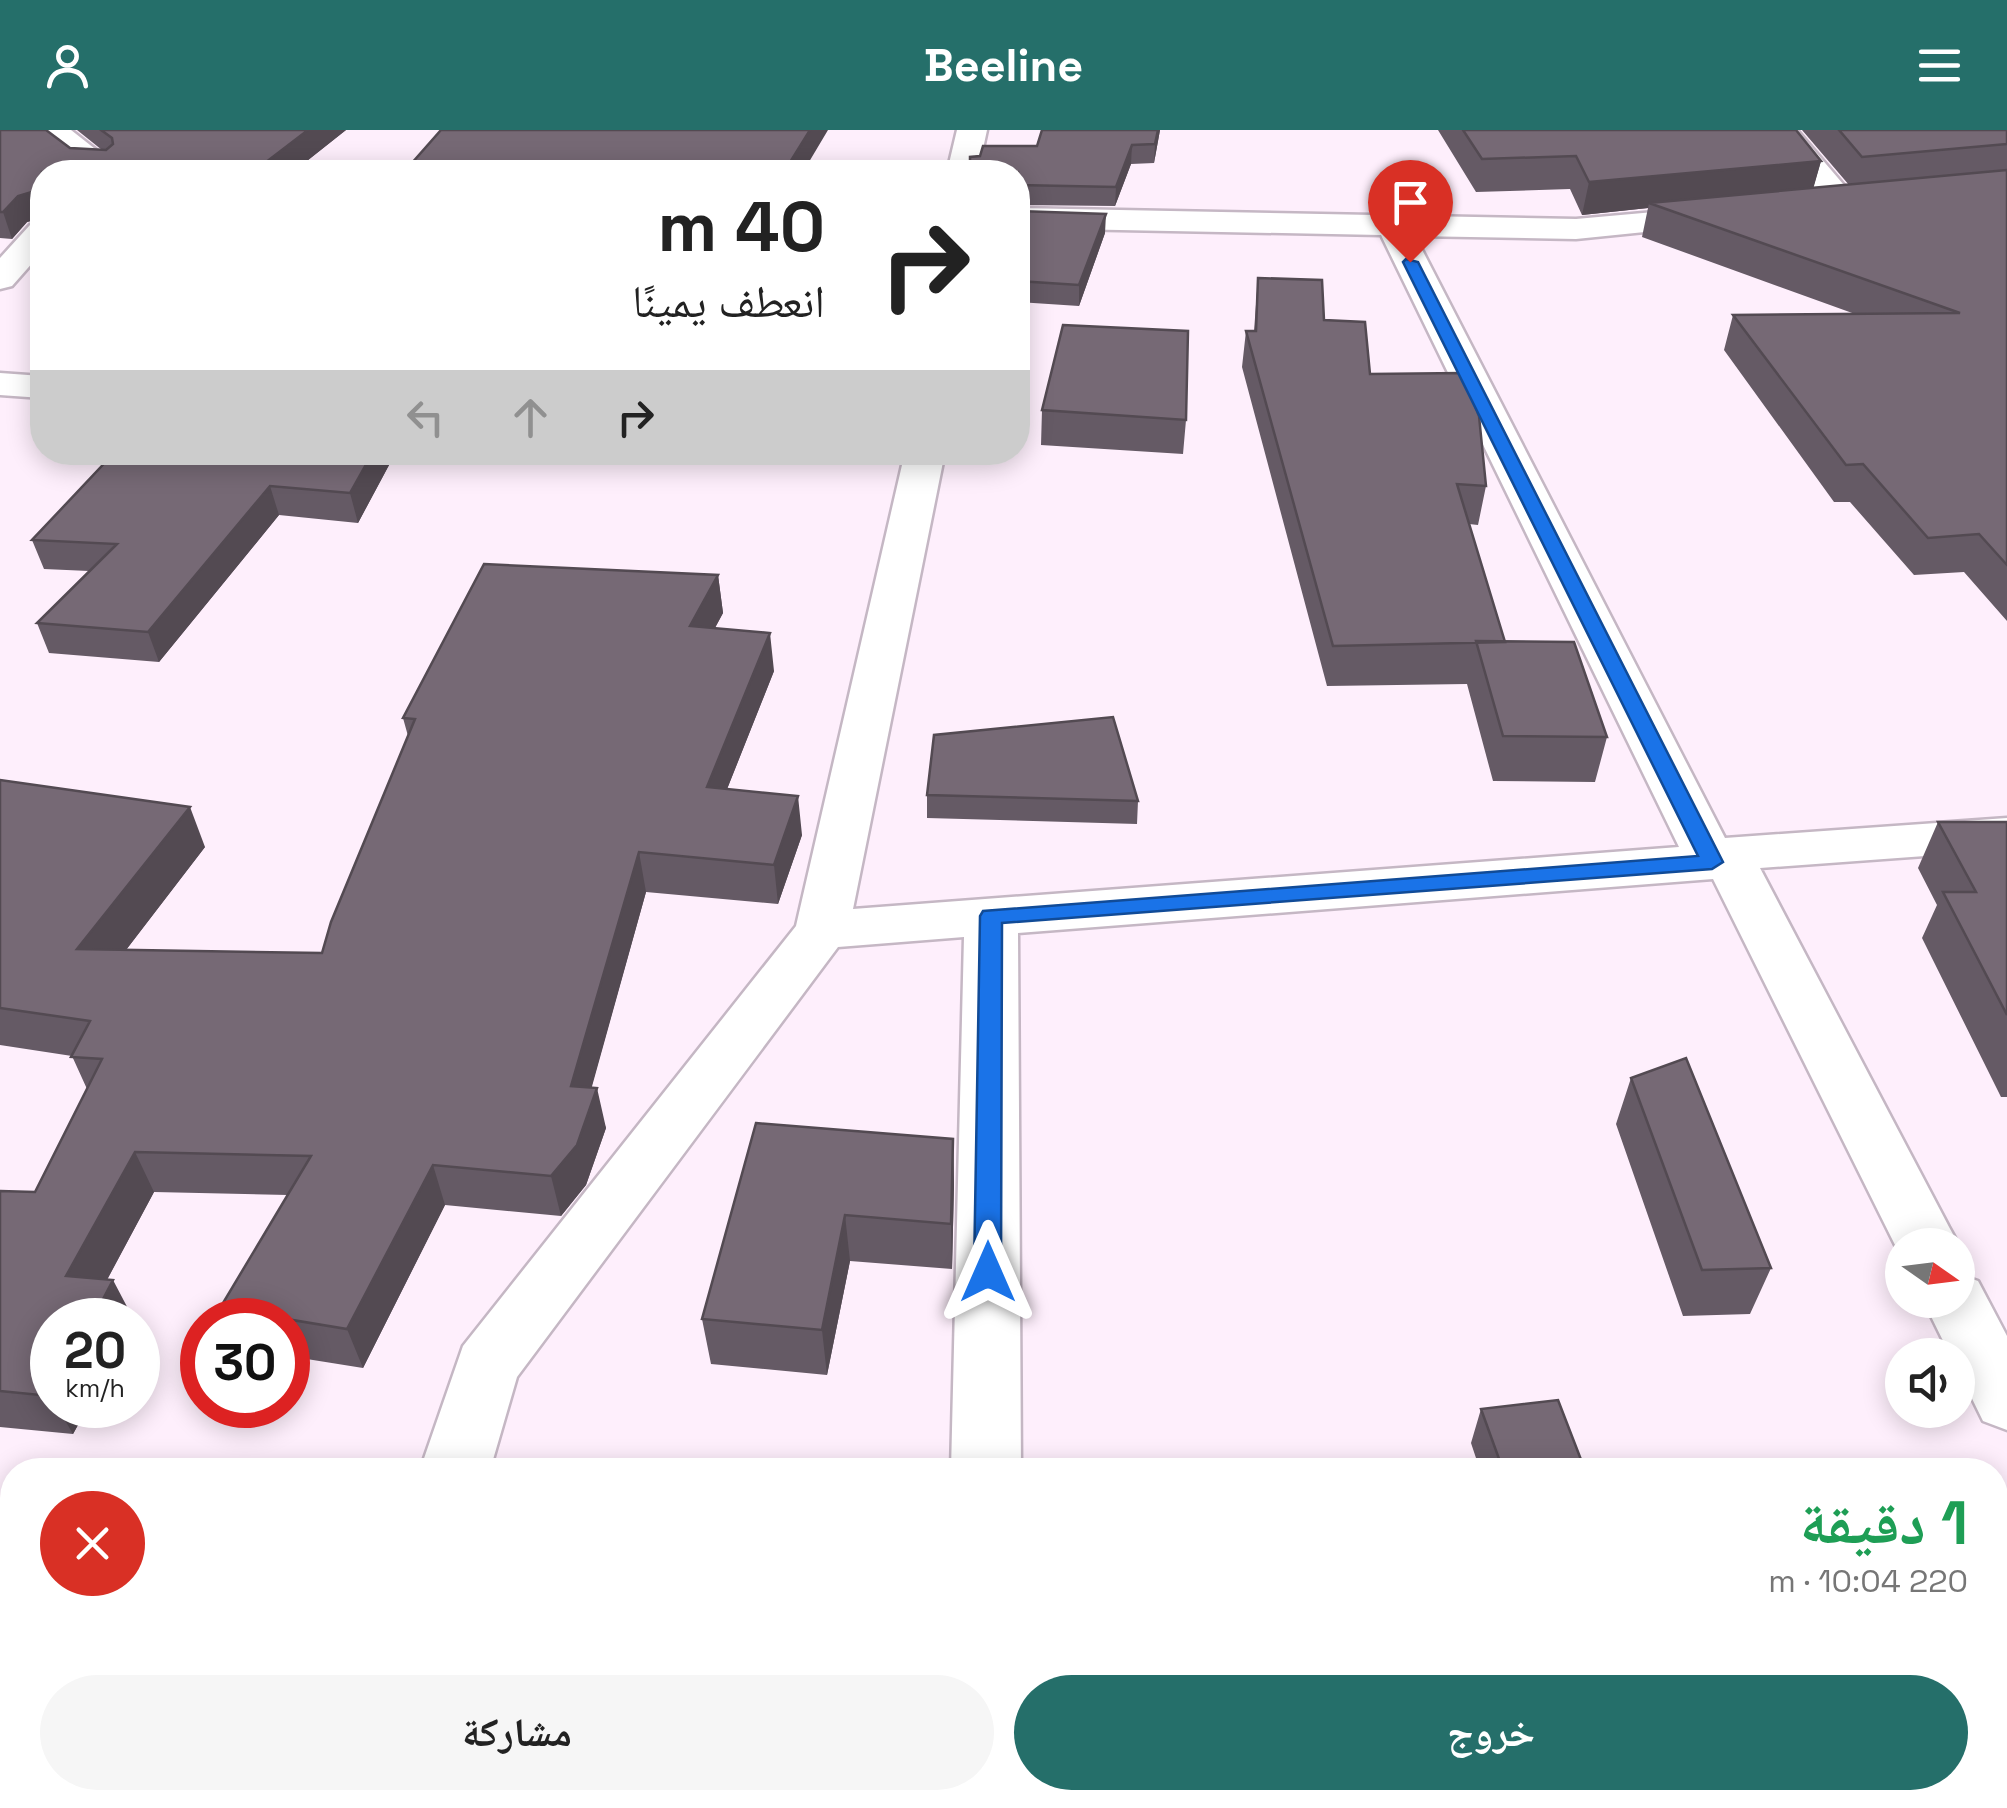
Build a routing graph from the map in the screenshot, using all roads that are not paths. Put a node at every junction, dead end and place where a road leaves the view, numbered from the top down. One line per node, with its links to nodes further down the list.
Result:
1 (56, 130): 4 (street)
2 (972, 130): 5 (street)
3 (1781, 130): 7 (street)
4 (93, 160)
5 (966, 160)
6 (1882, 202): 7 (street)
7 (1844, 205): 8 (street)
8 (1805, 208)
9 (1748, 214): 11 (street)
10 (1030, 218): 11 (street)
11 (1393, 226): 18 (street)
12 (30, 245): 13 (street)
13 (0, 279)
14 (0, 384): 15 (street)
15 (30, 386)
16 (923, 465): 20 (street)
17 (2007, 834): 18 (street)
18 (1719, 858): 19 (street); 21 (street)
19 (991, 916): 20 (street); 25 (street)
20 (822, 930): 24 (street)
21 (1918, 1228)
22 (1964, 1318): 23 (street)
23 (2007, 1401)
24 (459, 1458)
25 (986, 1458)

